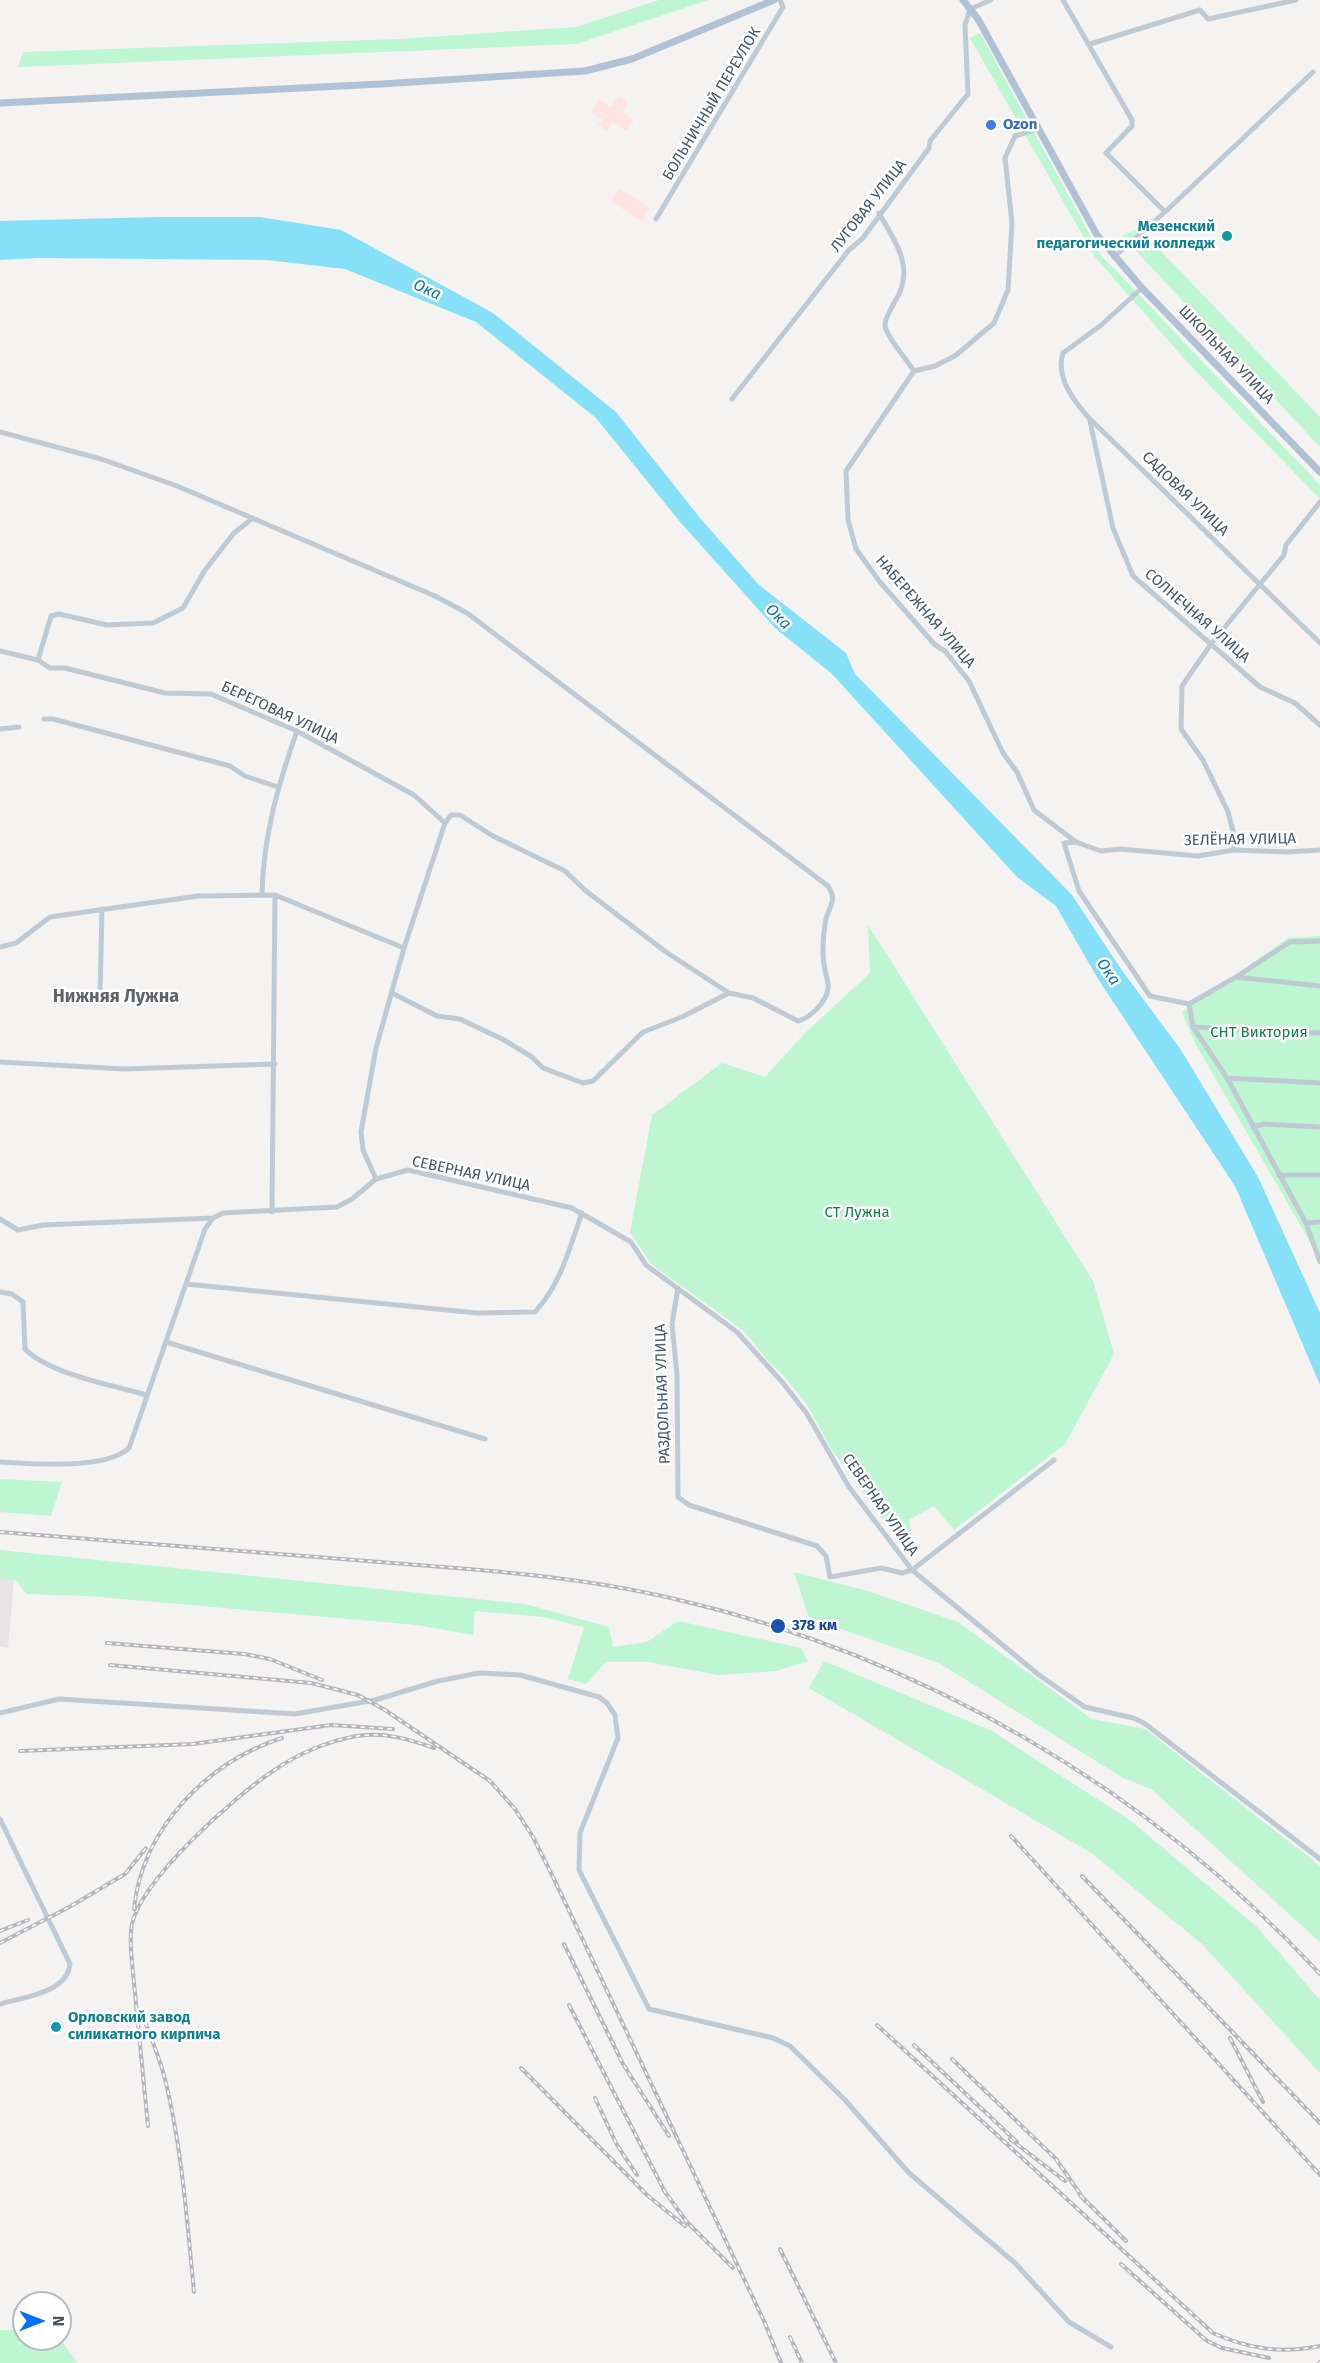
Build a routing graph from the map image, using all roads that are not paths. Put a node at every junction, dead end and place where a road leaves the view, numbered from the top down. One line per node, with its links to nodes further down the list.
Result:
1 (774, 0): 10 (main road)
2 (780, 0): 14 (street, БОЛЬНИЧНЫЙ ПЕРЕУЛОК)
3 (963, 0): 7 (main road, ШКОЛЬНАЯ УЛИЦА)
4 (991, 0): 7 (street)
5 (1063, 0): 8 (street)
6 (1296, 0): 8 (street)
7 (970, 9): 11 (main road, ШКОЛЬНАЯ УЛИЦА); 13 (street, ЛУГОВАЯ УЛИЦА)
8 (1090, 44): 12 (street)
9 (1313, 72): 12 (street)
10 (0, 102)
11 (1037, 129): 15 (main road, ШКОЛЬНАЯ УЛИЦА); 17 (street)
12 (1165, 212): 15 (street)
13 (879, 213): 17 (street); 18 (street, ЛУГОВАЯ УЛИЦА)
14 (656, 219)
15 (1114, 257): 16 (main road, ШКОЛЬНАЯ УЛИЦА)
16 (1142, 288): 19 (street, САДОВАЯ УЛИЦА); 21 (main road, ШКОЛЬНАЯ УЛИЦА)
17 (914, 371): 36 (street, НАБЕРЕЖНАЯ УЛИЦА)
18 (732, 399)
19 (1090, 419): 24 (street, САДОВАЯ УЛИЦА); 25 (street, СОЛНЕЧНАЯ УЛИЦА)
20 (0, 432): 23 (street)
21 (1320, 472)
22 (1320, 502): 24 (street)
23 (253, 518): 28 (street); 49 (street)
24 (1260, 583): 25 (street); 26 (street, САДОВАЯ УЛИЦА)
25 (1211, 644): 30 (street, СОЛНЕЧНАЯ УЛИЦА); 38 (street)
26 (1320, 644)
27 (0, 651): 28 (street)
28 (38, 660): 33 (street, БЕРЕГОВАЯ УЛИЦА)
29 (44, 719): 34 (street)
30 (1320, 725)
31 (19, 728): 32 (street)
32 (0, 729)
33 (297, 731): 34 (street); 35 (street, БЕРЕГОВАЯ УЛИЦА)
34 (278, 787): 40 (street)
35 (445, 823): 45 (street); 49 (street)
36 (1076, 842): 37 (street, НАБЕРЕЖНАЯ УЛИЦА); 51 (street)
37 (1088, 849): 38 (street, ЗЕЛЁНАЯ УЛИЦА)
38 (1234, 850): 39 (street, ЗЕЛЁНАЯ УЛИЦА)
39 (1320, 850)
40 (262, 895): 41 (street); 42 (street)
41 (275, 896): 45 (street); 55 (street)
42 (102, 909): 44 (street); 50 (street)
43 (1320, 941): 46 (street)
44 (0, 947)
45 (404, 948): 48 (street)
46 (1236, 977): 47 (street); 51 (street)
47 (1320, 986)
48 (392, 993): 49 (street); 62 (street)
49 (729, 993)
50 (100, 994)
51 (1189, 1004): 52 (street)
52 (1193, 1027): 53 (street); 56 (street)
53 (1320, 1033)
54 (0, 1062): 55 (street)
55 (275, 1065): 63 (street)
56 (1227, 1078): 57 (street); 58 (street)
57 (1320, 1083)
58 (1253, 1127): 59 (street); 60 (street)
59 (1320, 1127)
60 (1279, 1174): 61 (street); 68 (street)
61 (1320, 1175)
62 (376, 1179): 63 (street, СЕВЕРНАЯ УЛИЦА); 64 (street, СЕВЕРНАЯ УЛИЦА)
63 (272, 1212): 65 (street, СЕВЕРНАЯ УЛИЦА)
64 (582, 1213): 70 (street); 71 (street, СЕВЕРНАЯ УЛИЦА)
65 (213, 1218): 66 (street, СЕВЕРНАЯ УЛИЦА); 70 (street)
66 (0, 1219)
67 (1320, 1222): 68 (street)
68 (1306, 1223): 69 (street)
69 (1320, 1262)
70 (186, 1284): 73 (street)
71 (678, 1288): 78 (street, СЕВЕРНАЯ УЛИЦА); 78 (street, РАЗДОЛЬНАЯ УЛИЦА)
72 (0, 1292): 74 (street)
73 (166, 1341): 74 (street); 75 (street)
74 (146, 1395): 77 (street)
75 (485, 1438)
76 (1054, 1460): 78 (street)
77 (0, 1462)
78 (912, 1570): 81 (street, СЕВЕРНАЯ УЛИЦА)
79 (0, 1713): 83 (street)
80 (0, 1819): 82 (street)
81 (1320, 1859)
82 (0, 2004)
83 (1111, 2347)

